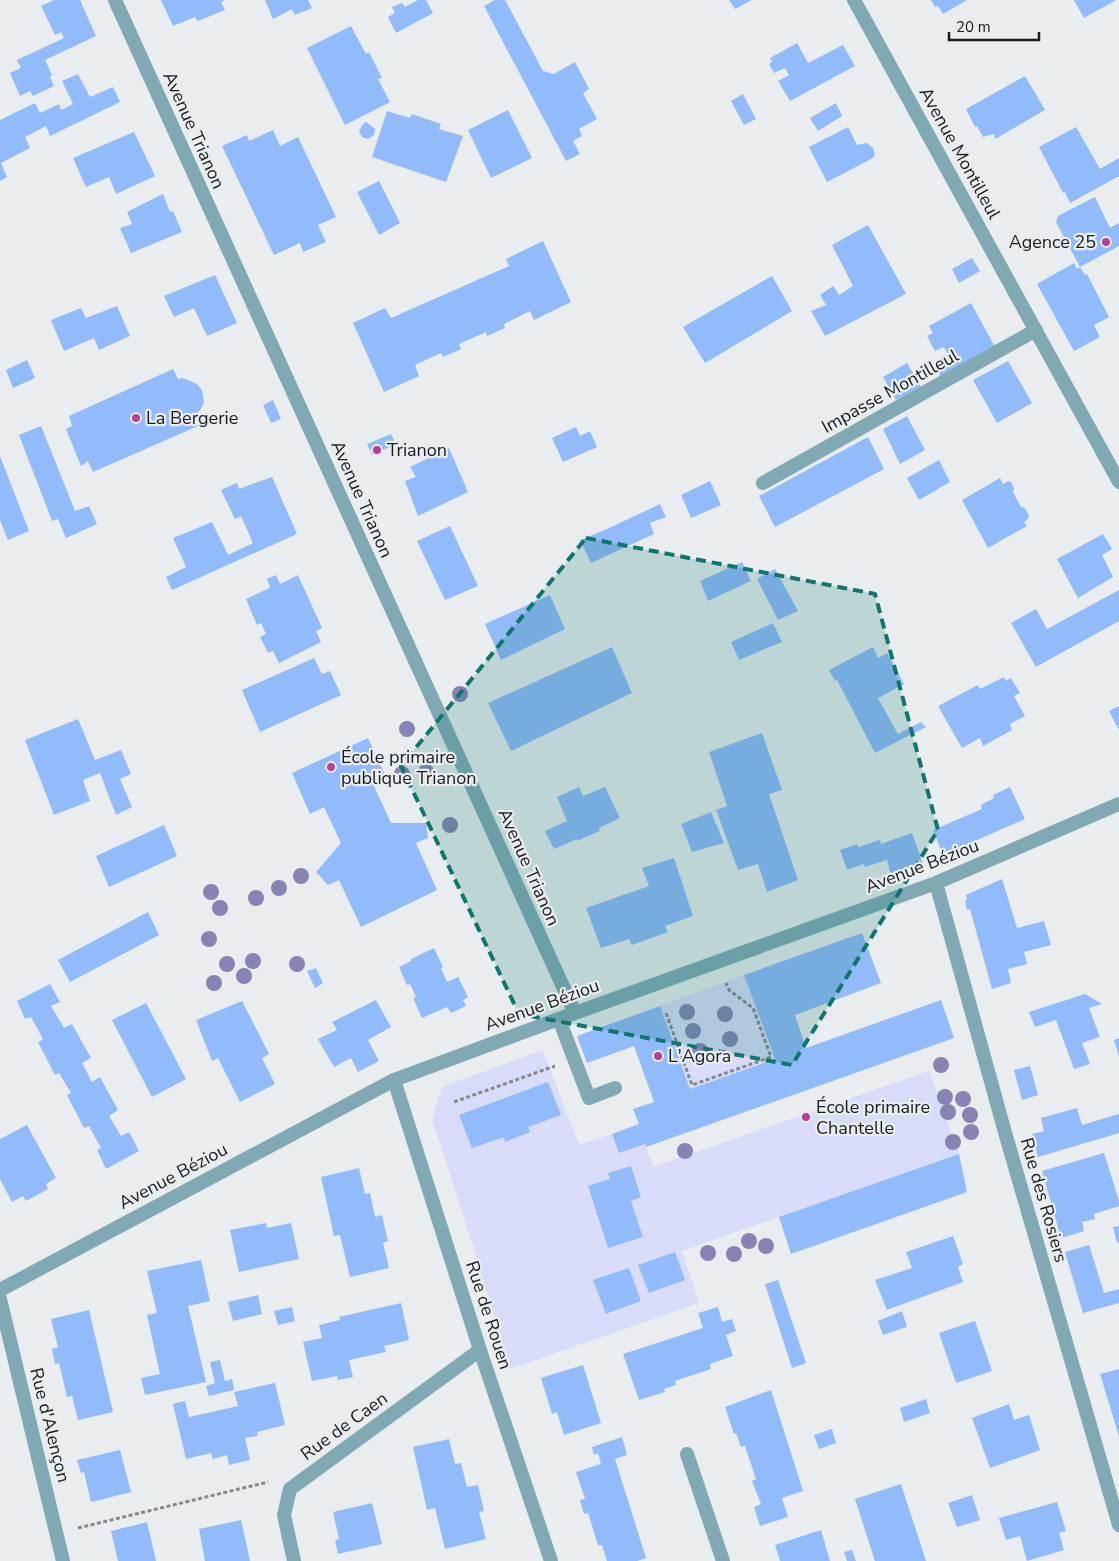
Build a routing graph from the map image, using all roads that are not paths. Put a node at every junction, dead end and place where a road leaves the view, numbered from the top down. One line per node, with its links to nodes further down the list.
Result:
1 (115, 0): 8 (street, Avenue Trianon)
2 (854, 0): 3 (street, Avenue Montilleul)
3 (1036, 330): 4 (street, Avenue Montilleul); 5 (street, Impasse Montilleul)
4 (1119, 482)
5 (763, 483)
6 (1119, 804): 7 (street, Avenue Béziou)
7 (936, 883): 8 (street, Avenue Béziou); 16 (street, Rue des Rosiers)
8 (575, 1013): 9 (street, Avenue Béziou)
9 (559, 1019): 10 (street, Avenue Béziou); 11 (street)
10 (394, 1080): 12 (street, Avenue Béziou); 14 (street, Rue de Rouen)
11 (615, 1088)
12 (0, 1290)
13 (0, 1299): 17 (street, Rue d'Alençon)
14 (480, 1350): 18 (street, Rue de Caen); 19 (street, Rue de Rouen)
15 (688, 1454): 20 (street)
16 (1119, 1525)
17 (63, 1561)
18 (294, 1561)
19 (551, 1561)
20 (723, 1561)

